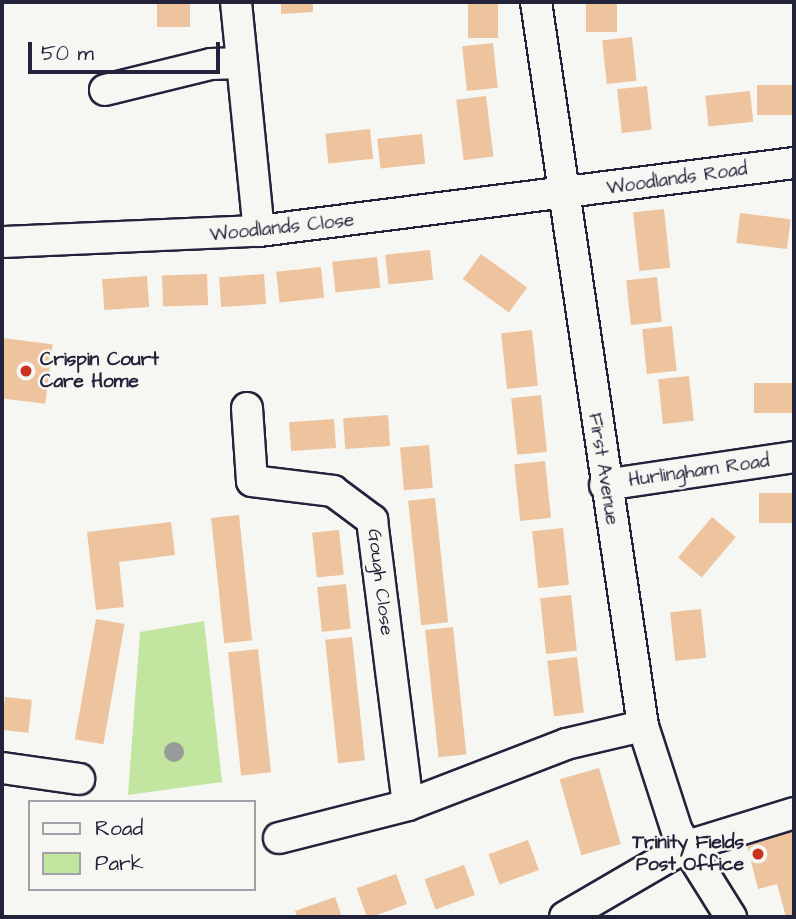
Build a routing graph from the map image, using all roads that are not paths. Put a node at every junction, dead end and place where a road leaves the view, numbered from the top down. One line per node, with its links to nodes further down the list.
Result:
1 (236, 2): 3 (street)
2 (536, 2): 6 (street, First Avenue)
3 (241, 63): 4 (street); 7 (street)
4 (106, 90)
5 (794, 163): 6 (street, Woodlands Road)
6 (561, 194): 7 (street, Woodlands Close); 11 (street, First Avenue)
7 (259, 231): 8 (street, Woodlands Close)
8 (2, 242)
9 (247, 408): 15 (street, Gough Close)
10 (794, 457): 11 (street, Hurlingham Road)
11 (605, 485): 12 (street, First Avenue)
12 (643, 726): 15 (street); 18 (street, First Avenue)
13 (2, 768): 14 (street)
14 (79, 779)
15 (408, 805): 17 (street)
16 (794, 813): 18 (street)
17 (279, 838)
18 (687, 846): 19 (street); 20 (street, First Avenue)
19 (565, 917)
20 (731, 917)

